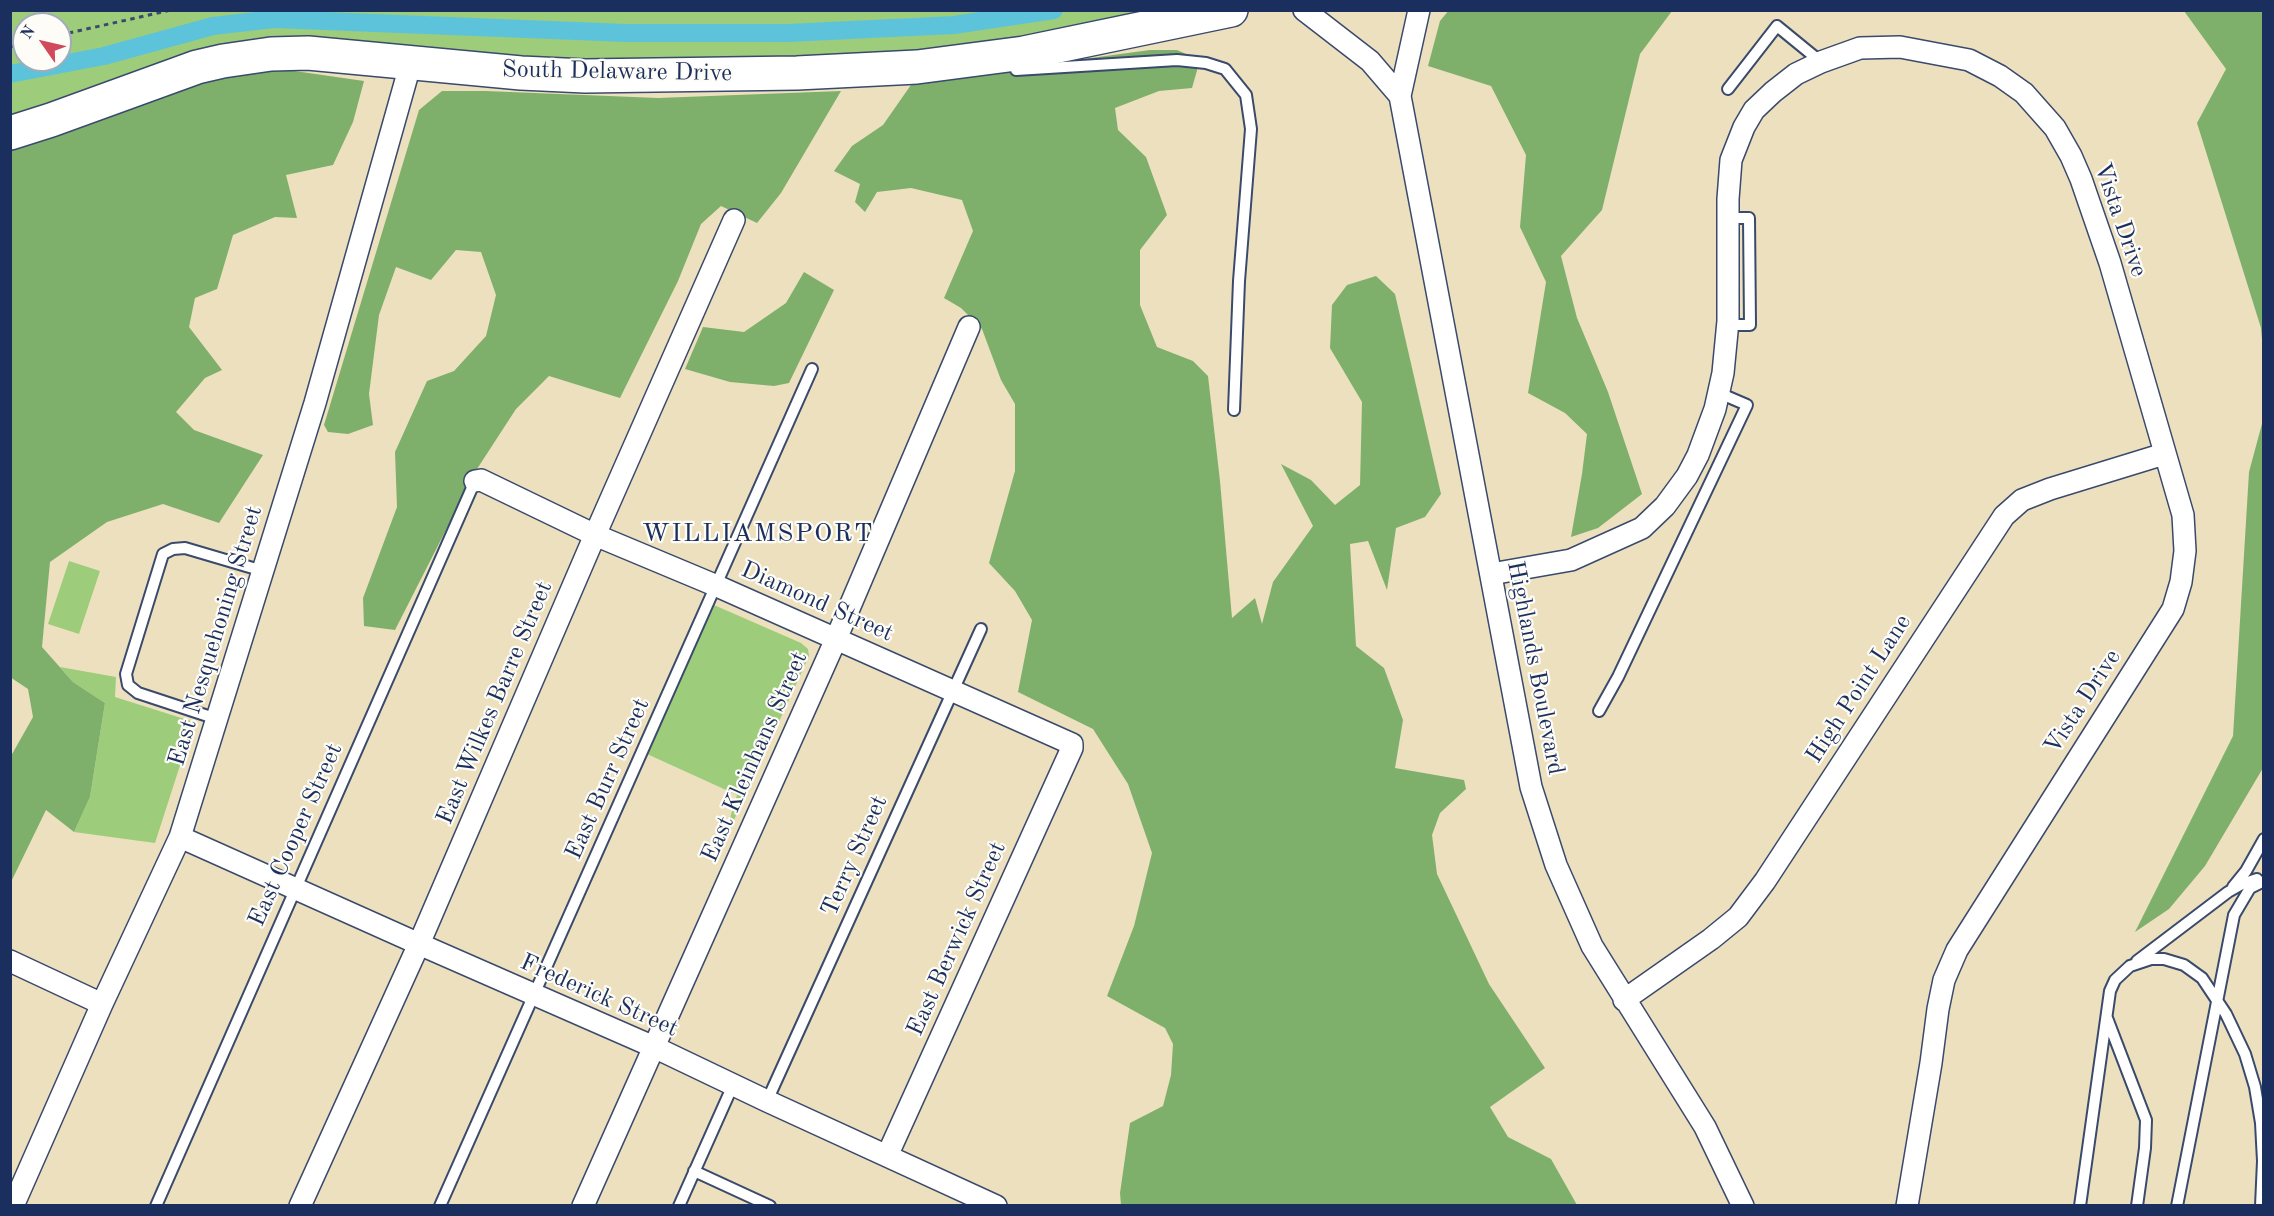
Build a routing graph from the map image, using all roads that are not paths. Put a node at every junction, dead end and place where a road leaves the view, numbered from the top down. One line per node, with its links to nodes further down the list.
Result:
1 (1231, 10): 4 (highway, South Delaware Drive)
2 (1304, 10): 8 (street, Highlands Boulevard)
3 (1419, 10): 8 (street, Highlands Boulevard)
4 (411, 62): 9 (highway, South Delaware Drive); 18 (street, East Nesquehoning Street)
5 (1821, 62): 7 (lane); 13 (street, Vista Drive); 15 (street, Vista Drive)
6 (1003, 70): 14 (lane)
7 (1728, 89)
8 (1400, 96): 19 (street, Highlands Boulevard)
9 (10, 133)
10 (734, 220): 17 (street, East Wilkes Barre Street)
11 (969, 327): 22 (street, East Kleinhans Street)
12 (812, 369): 20 (lane, East Burr Street)
13 (1719, 393): 19 (street, Vista Drive); 24 (lane)
14 (1234, 410)
15 (2164, 454): 36 (street, High Point Lane); 54 (street, Vista Drive)
16 (475, 481): 17 (street, Diamond Street); 30 (lane, East Cooper Street)
17 (595, 535): 20 (street, Diamond Street); 32 (street, East Wilkes Barre Street)
18 (263, 571): 25 (street, East Nesquehoning Street); 25 (lane)
19 (1491, 574): 36 (street, Highlands Boulevard)
20 (717, 586): 22 (street, Diamond Street); 35 (lane, East Burr Street)
21 (981, 629): 23 (lane, Terry Street)
22 (836, 639): 23 (street, Diamond Street); 40 (street, East Kleinhans Street)
23 (954, 690): 26 (street, Diamond Street); 42 (lane, Terry Street)
24 (1599, 711)
25 (217, 719): 27 (street, East Nesquehoning Street)
26 (1072, 744): 43 (street, East Berwick Street)
27 (180, 837): 30 (street, Frederick Street); 38 (street, East Nesquehoning Street)
28 (2264, 839): 31 (lane)
29 (2264, 880): 31 (lane); 37 (lane)
30 (296, 889): 32 (street, Frederick Street); 46 (lane, East Cooper Street)
31 (2228, 892): 34 (lane)
32 (419, 944): 35 (street, Frederick Street); 47 (street, East Wilkes Barre Street)
33 (10, 961): 38 (street)
34 (2123, 971): 37 (lane); 39 (lane)
35 (535, 995): 40 (street, Frederick Street); 48 (lane, East Burr Street)
36 (1624, 1000): 53 (street, Highlands Boulevard)
37 (2217, 1000): 57 (lane); 58 (lane)
38 (102, 1004): 45 (street, East Nesquehoning Street)
39 (2107, 1006): 55 (lane); 56 (lane)
40 (654, 1047): 41 (street, Frederick Street); 49 (street, East Kleinhans Street)
41 (733, 1085): 42 (street, Frederick Street); 44 (lane)
42 (767, 1101): 43 (street, Frederick Street)
43 (887, 1156): 52 (street, Frederick Street)
44 (694, 1171): 50 (lane); 51 (lane)
45 (13, 1206)
46 (156, 1206)
47 (300, 1206)
48 (440, 1206)
49 (583, 1206)
50 (678, 1206)
51 (770, 1206)
52 (996, 1206)
53 (1743, 1206)
54 (1907, 1206)
55 (2080, 1206)
56 (2137, 1206)
57 (2177, 1206)
58 (2260, 1206)

